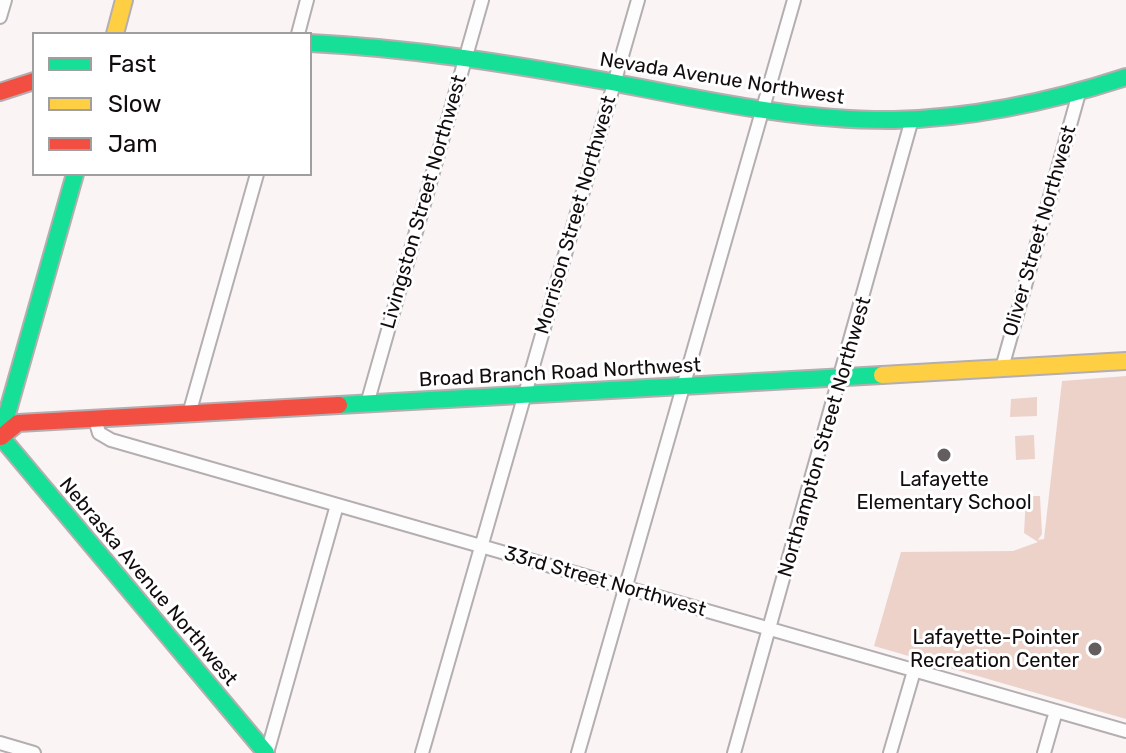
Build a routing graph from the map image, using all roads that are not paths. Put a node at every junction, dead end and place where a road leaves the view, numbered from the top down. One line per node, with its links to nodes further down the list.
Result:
1 (5, 0): 7 (street)
2 (124, 0): 8 (street)
3 (307, 0): 9 (street)
4 (482, 0): 11 (street, Livingston Street Northwest)
5 (638, 0): 14 (street, Morrison Street Northwest)
6 (794, 0): 17 (street)
7 (0, 17)
8 (116, 32)
9 (299, 32)
10 (312, 43): 11 (street, Nevada Avenue Northwest)
11 (465, 57): 14 (street, Nevada Avenue Northwest); 26 (street, Livingston Street Northwest)
12 (1126, 77): 16 (street, Nevada Avenue Northwest)
13 (32, 82): 15 (street)
14 (614, 83): 17 (street, Nevada Avenue Northwest); 25 (street, Morrison Street Northwest)
15 (0, 92)
16 (1079, 93): 18 (street, Nevada Avenue Northwest); 22 (street, Oliver Street Northwest)
17 (762, 109): 18 (street, Nevada Avenue Northwest); 24 (street)
18 (912, 119): 23 (street, Northampton Street Northwest)
19 (74, 176): 29 (street)
20 (256, 176): 27 (street)
21 (1126, 361): 22 (street, Broad Branch Road Northwest)
22 (1002, 368): 23 (street, Broad Branch Road Northwest)
23 (842, 377): 24 (street, Broad Branch Road Northwest); 33 (street, Northampton Street Northwest)
24 (683, 386): 25 (street, Broad Branch Road Northwest); 32 (street)
25 (526, 395): 26 (street, Broad Branch Road Northwest); 31 (street, Morrison Street Northwest)
26 (367, 404): 27 (street, Broad Branch Road Northwest)
27 (189, 414): 28 (street, Broad Branch Road Northwest)
28 (95, 419): 29 (street, Broad Branch Road Northwest); 30 (street, 33rd Street Northwest)
29 (0, 437): 39 (street, Nebraska Avenue Northwest)
30 (337, 505): 31 (street, 33rd Street Northwest); 39 (street)
31 (481, 546): 32 (street, 33rd Street Northwest); 40 (street, Morrison Street Northwest)
32 (626, 588): 33 (street, 33rd Street Northwest); 41 (street)
33 (770, 629): 34 (street, 33rd Street Northwest); 42 (street, Northampton Street Northwest)
34 (914, 671): 35 (street, 33rd Street Northwest); 43 (street)
35 (1056, 711): 36 (street, 33rd Street Northwest); 44 (street)
36 (1126, 731)
37 (0, 743): 38 (street)
38 (34, 753)
39 (267, 753)
40 (422, 753)
41 (578, 753)
42 (734, 753)
43 (890, 753)
44 (1044, 753)

